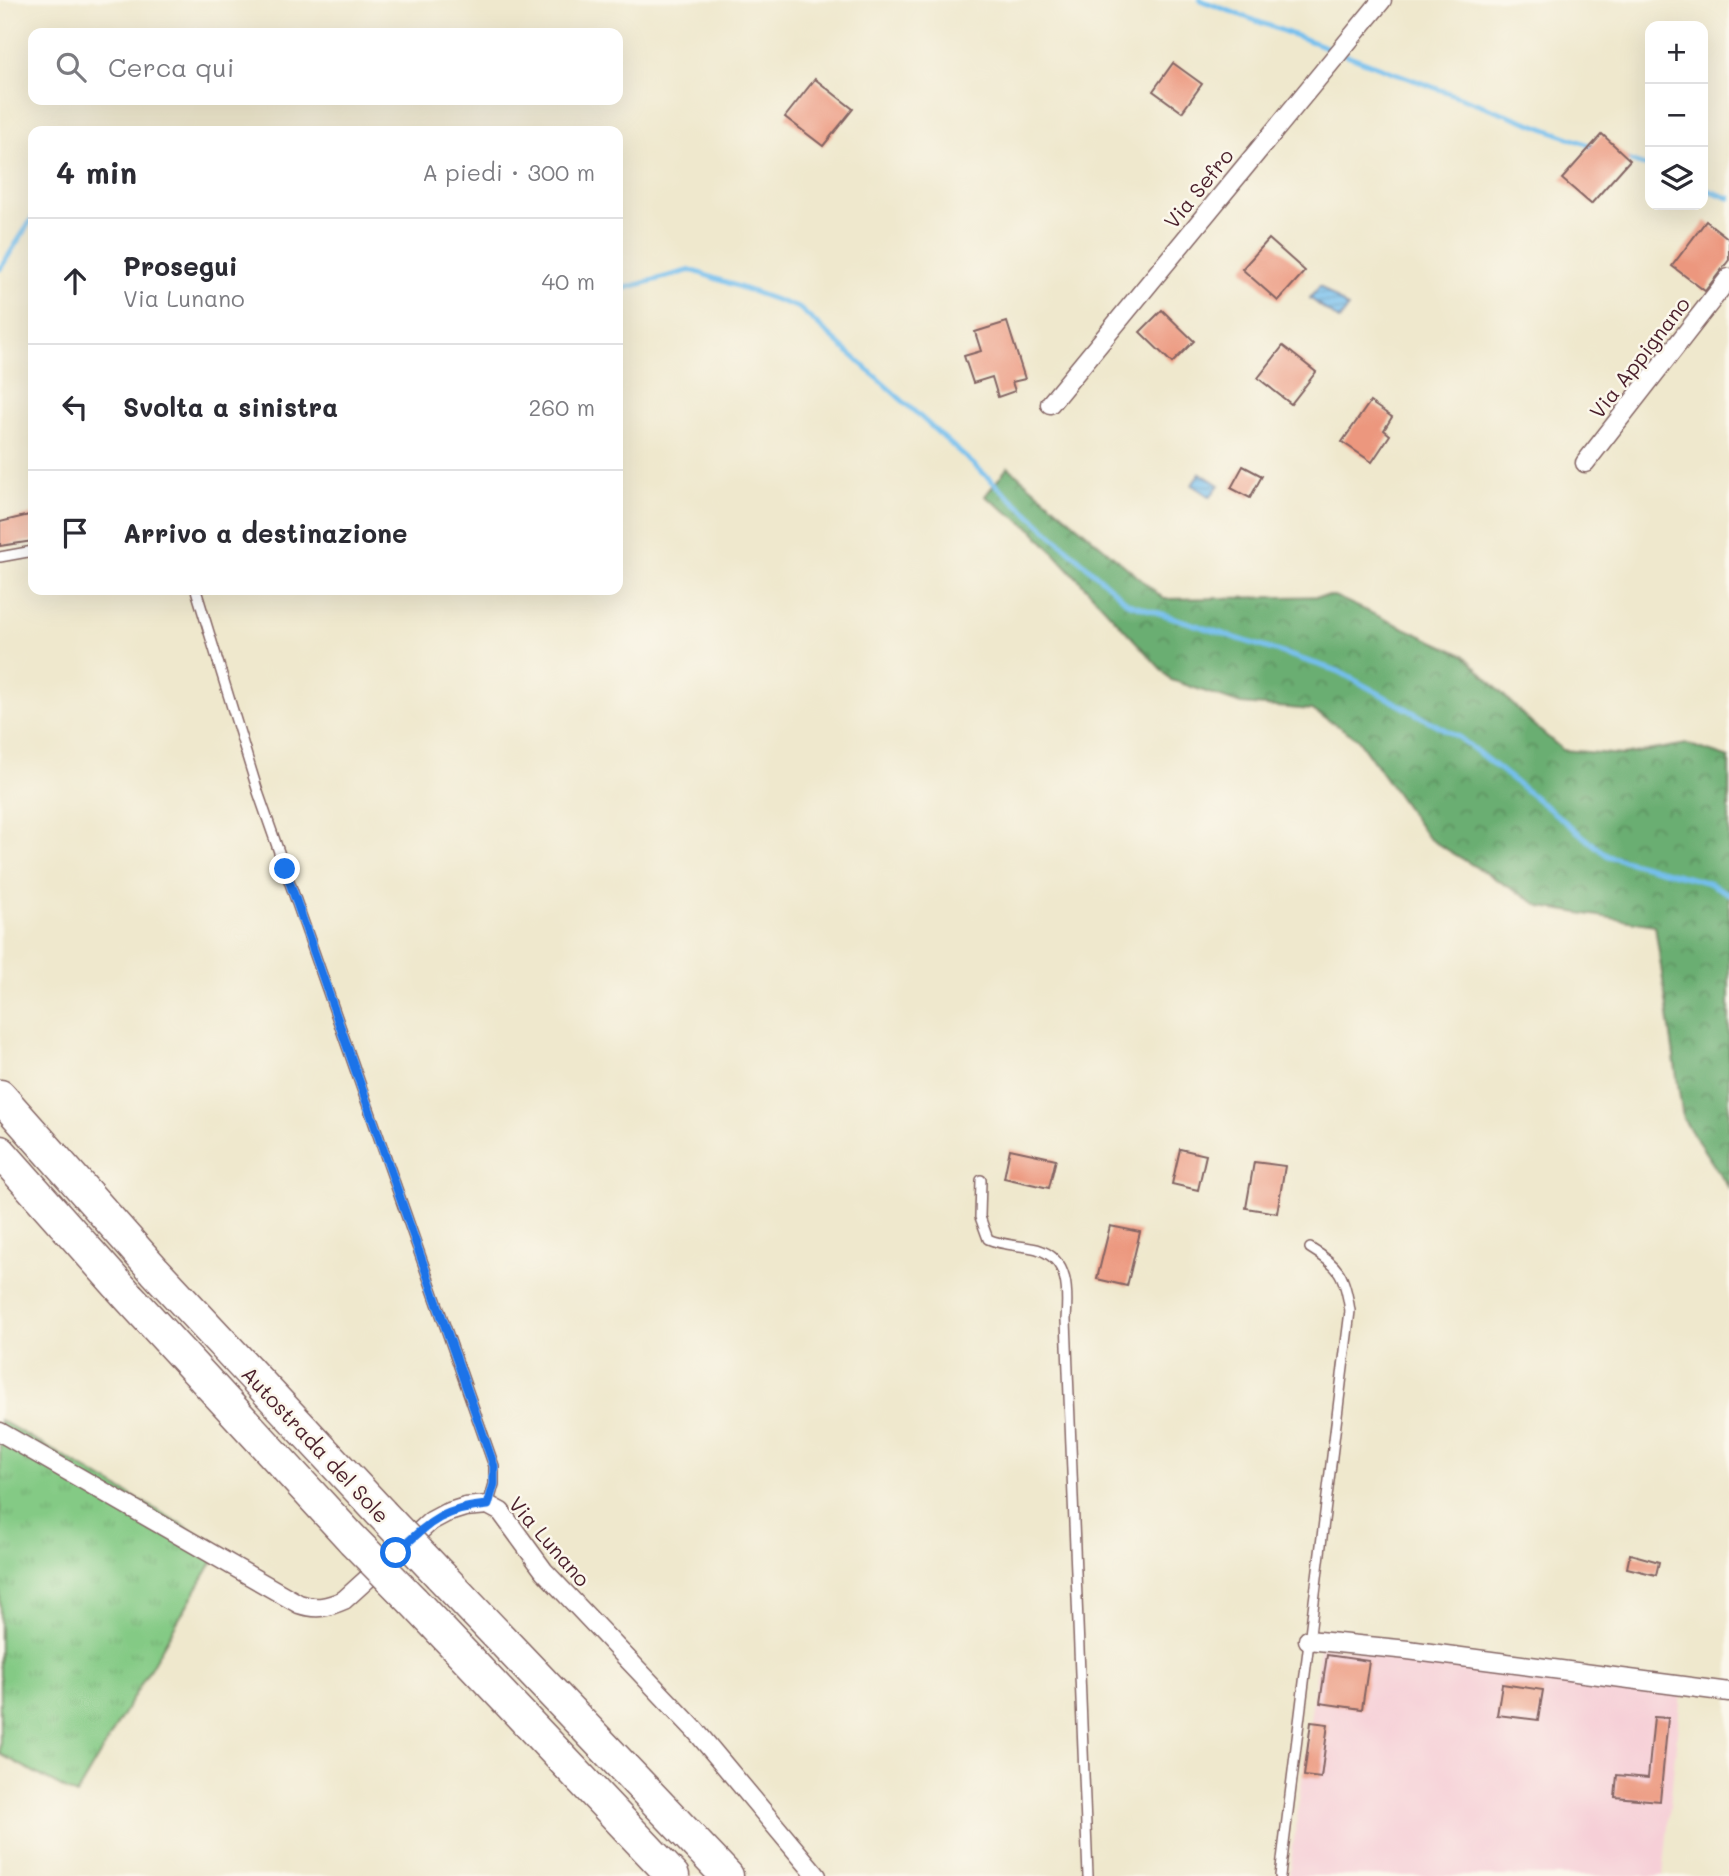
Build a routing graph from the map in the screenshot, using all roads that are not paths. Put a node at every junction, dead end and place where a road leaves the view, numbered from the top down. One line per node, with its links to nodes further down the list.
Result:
1 (1382, 0): 3 (street, Via Sefro)
2 (1729, 278): 4 (street, Via Appignano)
3 (1050, 404)
4 (1585, 463)
5 (28, 552): 6 (lane)
6 (0, 557)
7 (198, 595): 13 (lane)
8 (0, 1096): 17 (highway, Autostrada del Sole, bridge)
9 (0, 1152): 16 (highway, Autostrada del Sole, bridge)
10 (981, 1180): 19 (lane)
11 (1310, 1248): 14 (lane)
12 (0, 1432): 13 (street, Via Lunano)
13 (488, 1505): 18 (street, Via Lunano)
14 (1308, 1640): 15 (street); 20 (lane)
15 (1729, 1692)
16 (673, 1876)
17 (727, 1876)
18 (817, 1876)
19 (1088, 1876)
20 (1280, 1876)

